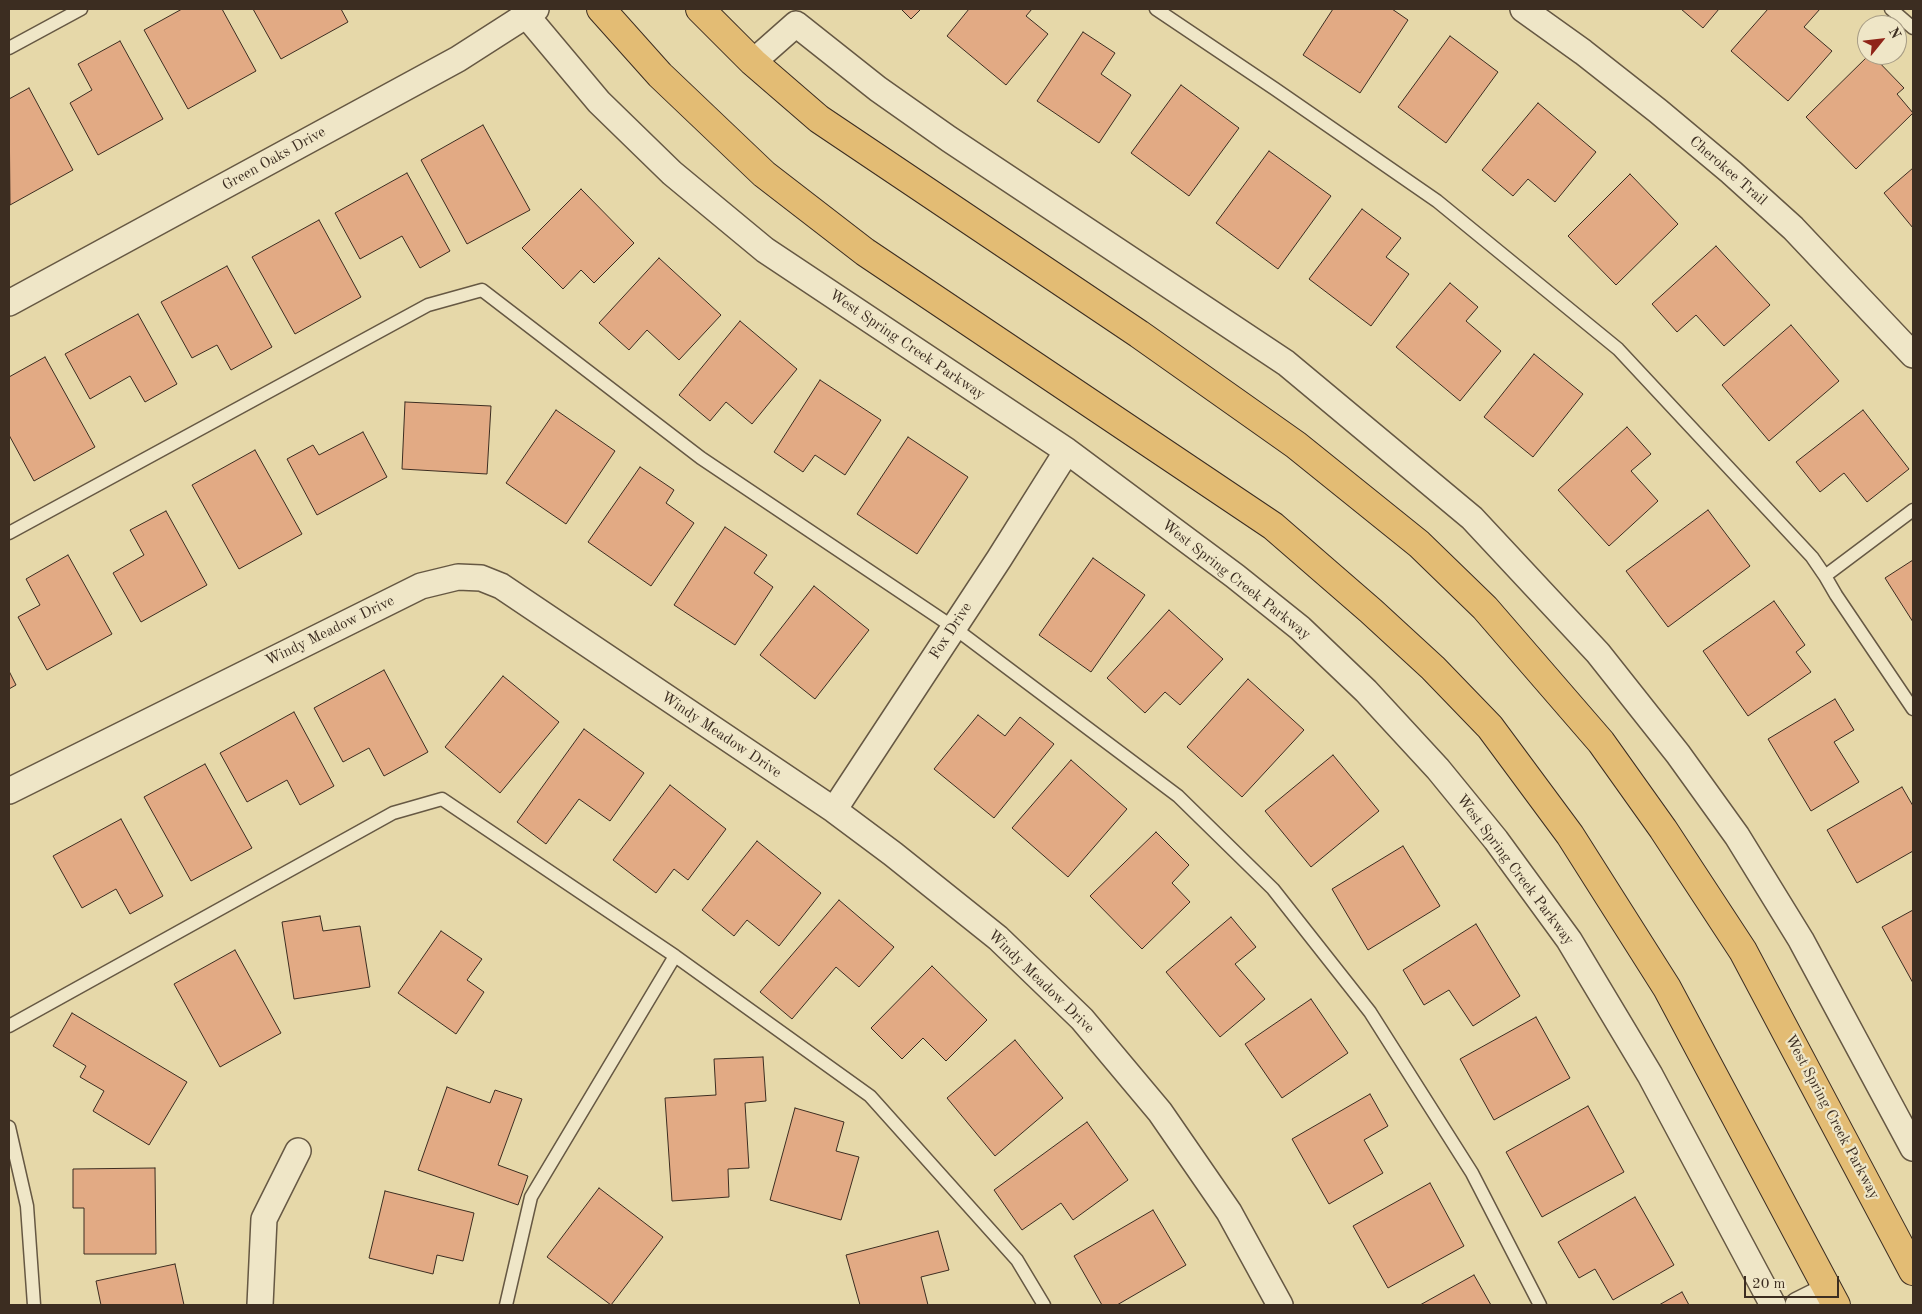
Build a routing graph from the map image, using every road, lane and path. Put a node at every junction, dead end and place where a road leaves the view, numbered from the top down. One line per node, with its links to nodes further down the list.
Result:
1 (81, 9): 9 (lane)
2 (601, 9): 27 (main road)
3 (700, 9): 10 (main road, West Spring Creek Parkway)
4 (1156, 9): 16 (lane)
5 (1523, 9): 12 (street, Cherokee Trail)
6 (1891, 9): 8 (lane)
7 (531, 12): 11 (street, Green Oaks Drive); 13 (street, West Spring Creek Parkway)
8 (1913, 28)
9 (9, 48)
10 (753, 62): 24 (street); 26 (main road, West Spring Creek Parkway)
11 (9, 303)
12 (1913, 355)
13 (1067, 451): 17 (street, Fox Drive); 34 (street, West Spring Creek Parkway)
14 (1913, 510): 16 (lane)
15 (9, 533): 17 (lane)
16 (1825, 576): 18 (lane)
17 (953, 627): 20 (street, Fox Drive); 33 (lane)
18 (1913, 709)
19 (9, 791): 20 (street, Windy Meadow Drive)
20 (834, 810): 32 (street, Windy Meadow Drive)
21 (676, 956): 22 (lane); 30 (lane); 31 (lane)
22 (9, 1026)
23 (9, 1127): 28 (lane)
24 (1913, 1148)
25 (298, 1151): 29 (street)
26 (1910, 1256)
27 (1832, 1298): 35 (street)
28 (34, 1305)
29 (260, 1305)
30 (506, 1305)
31 (1044, 1305)
32 (1280, 1305)
33 (1540, 1305)
34 (1773, 1305)
35 (1798, 1305)

